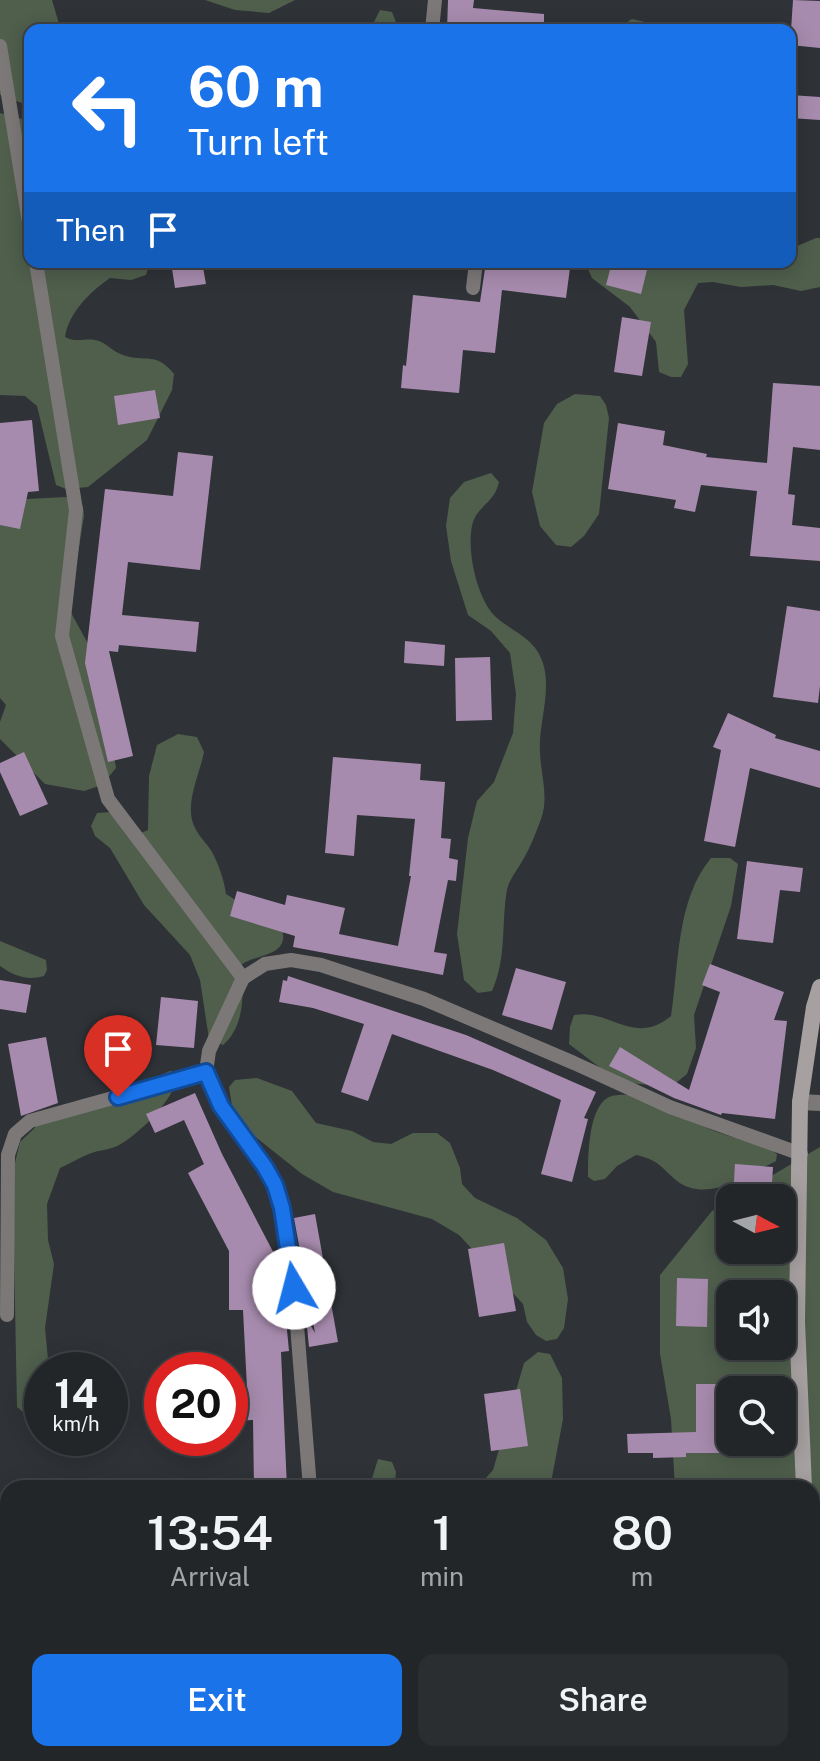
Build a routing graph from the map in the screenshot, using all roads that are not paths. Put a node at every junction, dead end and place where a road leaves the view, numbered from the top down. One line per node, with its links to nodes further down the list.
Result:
1 (435, 0): 2 (lane)
2 (433, 24)
3 (0, 46): 4 (lane)
4 (24, 192)
5 (37, 268): 8 (lane)
6 (475, 268): 7 (lane)
7 (473, 288)
8 (243, 978): 10 (lane); 13 (lane)
9 (820, 987): 11 (main road)
10 (206, 1072): 14 (lane); 15 (lane)
11 (800, 1102): 12 (street); 13 (main road)
12 (820, 1103)
13 (801, 1154): 16 (main road)
14 (7, 1315)
15 (309, 1480)
16 (804, 1480)

